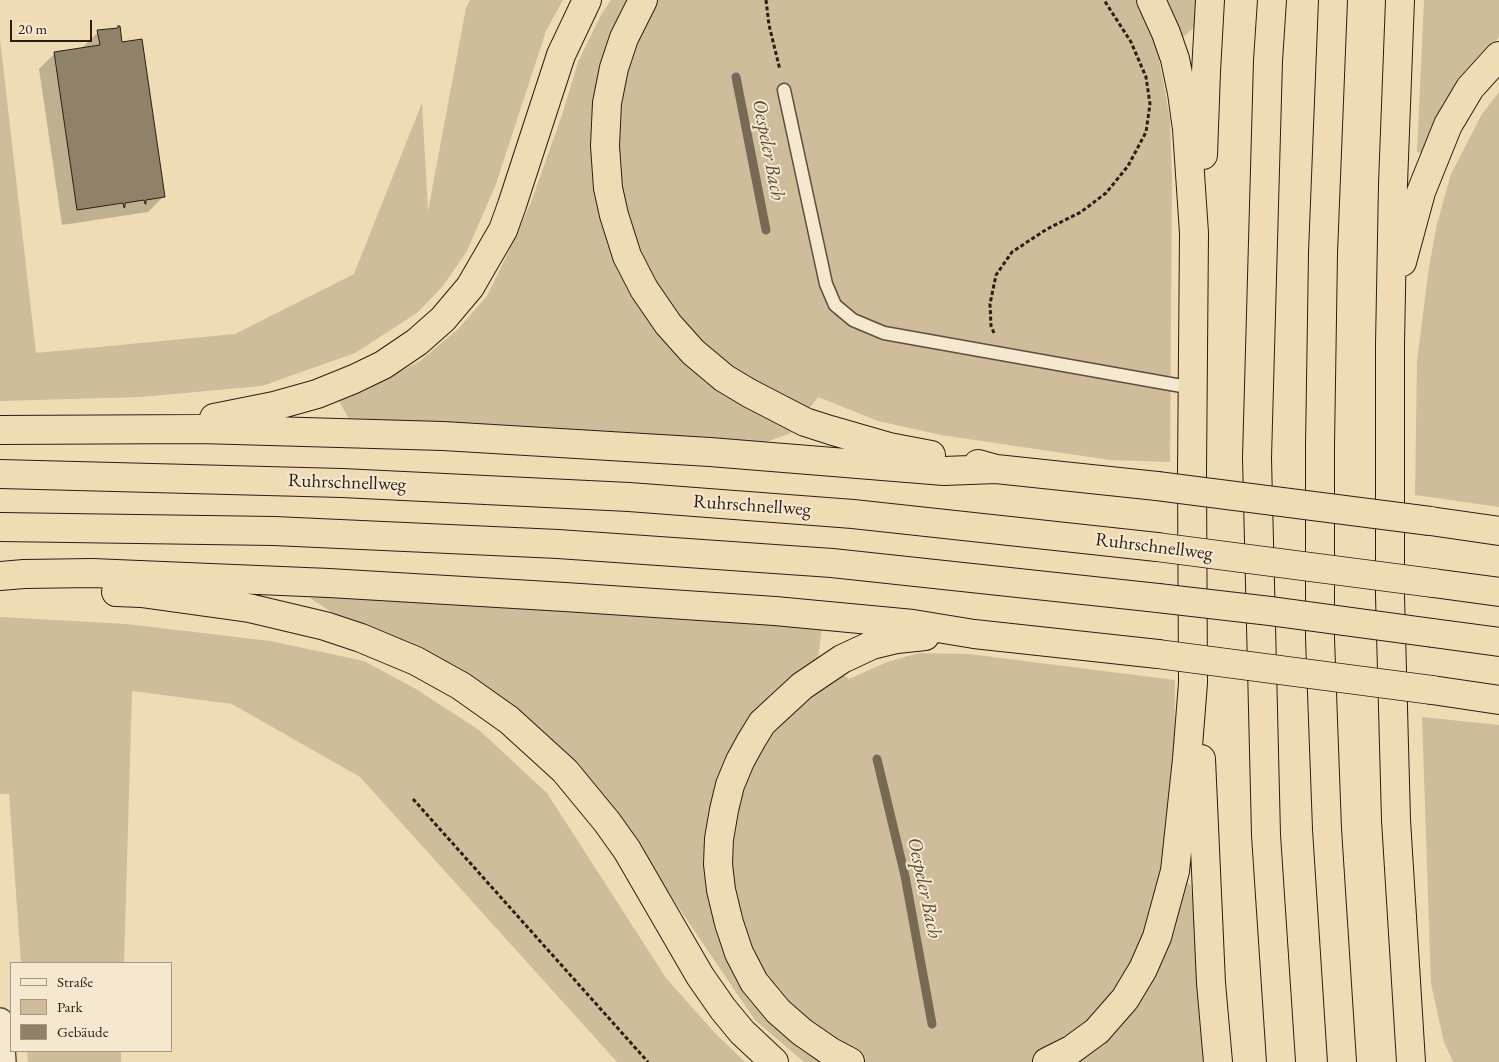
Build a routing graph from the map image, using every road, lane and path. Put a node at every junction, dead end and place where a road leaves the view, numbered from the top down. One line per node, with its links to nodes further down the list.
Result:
1 (587, 0): 16 (highway)
2 (643, 0): 18 (highway)
3 (766, 0): 11 (path)
4 (1104, 0): 14 (path)
5 (1151, 0): 12 (highway)
6 (1210, 0): 12 (highway)
7 (1272, 0): 37 (highway)
8 (1333, 0): 38 (highway)
9 (1400, 0): 13 (highway)
10 (1499, 56): 13 (highway)
11 (784, 90): 14 (lane)
12 (1194, 233): 15 (highway)
13 (1390, 345): 29 (highway)
14 (1003, 354): 15 (lane)
15 (1193, 388): 26 (highway)
16 (70, 429): 17 (highway); 18 (highway)
17 (7, 430)
18 (996, 469): 21 (highway, bridge)
19 (9, 474): 23 (highway, Ruhrschnellweg, bridge)
20 (10, 527): 25 (highway, bridge)
21 (1499, 532)
22 (12, 578): 24 (highway); 33 (highway)
23 (1499, 592)
24 (974, 634): 27 (highway, bridge); 34 (highway)
25 (1499, 642)
26 (1193, 683): 35 (highway); 36 (highway)
27 (1499, 700)
28 (413, 799): 32 (path)
29 (1402, 942): 39 (highway); 40 (highway)
30 (0, 1021): 31 (street)
31 (3, 1062)
32 (648, 1062)
33 (774, 1062)
34 (850, 1062)
35 (1047, 1062)
36 (1218, 1062)
37 (1281, 1062)
38 (1342, 1062)
39 (1411, 1062)
40 (1428, 1062)

